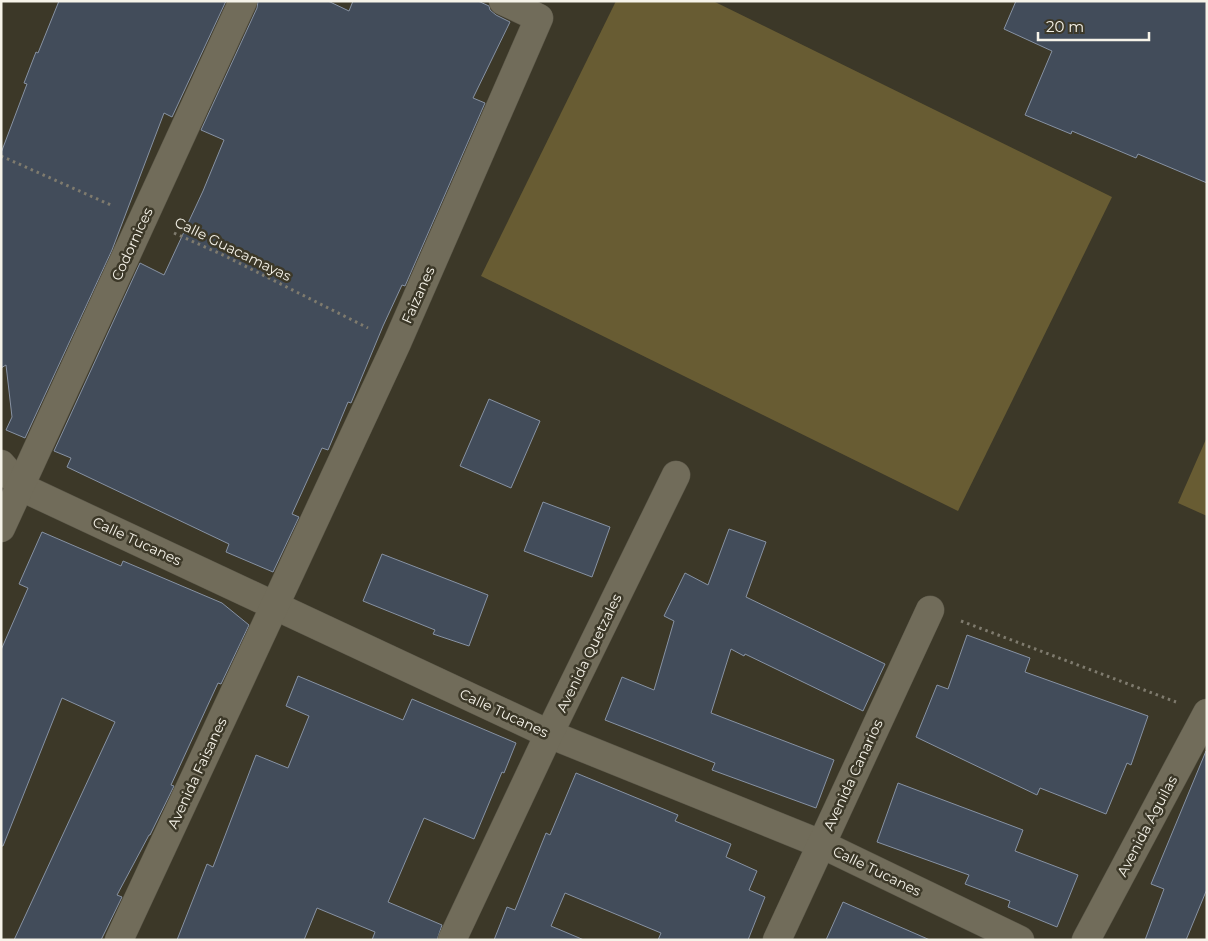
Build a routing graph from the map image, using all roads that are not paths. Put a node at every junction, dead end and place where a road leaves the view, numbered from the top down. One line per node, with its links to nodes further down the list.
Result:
1 (243, 1): 5 (street, Codornices)
2 (503, 1): 7 (street, Faizanes)
3 (1, 464): 5 (street, Calle Tucanes)
4 (676, 475): 10 (street, Avenida Quetzales)
5 (21, 487): 6 (street, Codornices); 7 (street, Calle Tucanes)
6 (1, 528)
7 (275, 606): 10 (street, Calle Tucanes); 12 (street, Avenida Faisanes)
8 (930, 610): 11 (street, Avenida Canarios)
9 (1207, 713): 16 (street, Avenida Águilas)
10 (549, 734): 11 (street, Calle Tucanes); 13 (street, Avenida Quetzales)
11 (821, 844): 14 (street, Avenida Canarios); 15 (street, Calle Tucanes)
12 (119, 940)
13 (452, 940)
14 (777, 940)
15 (1020, 940)
16 (1086, 940)

